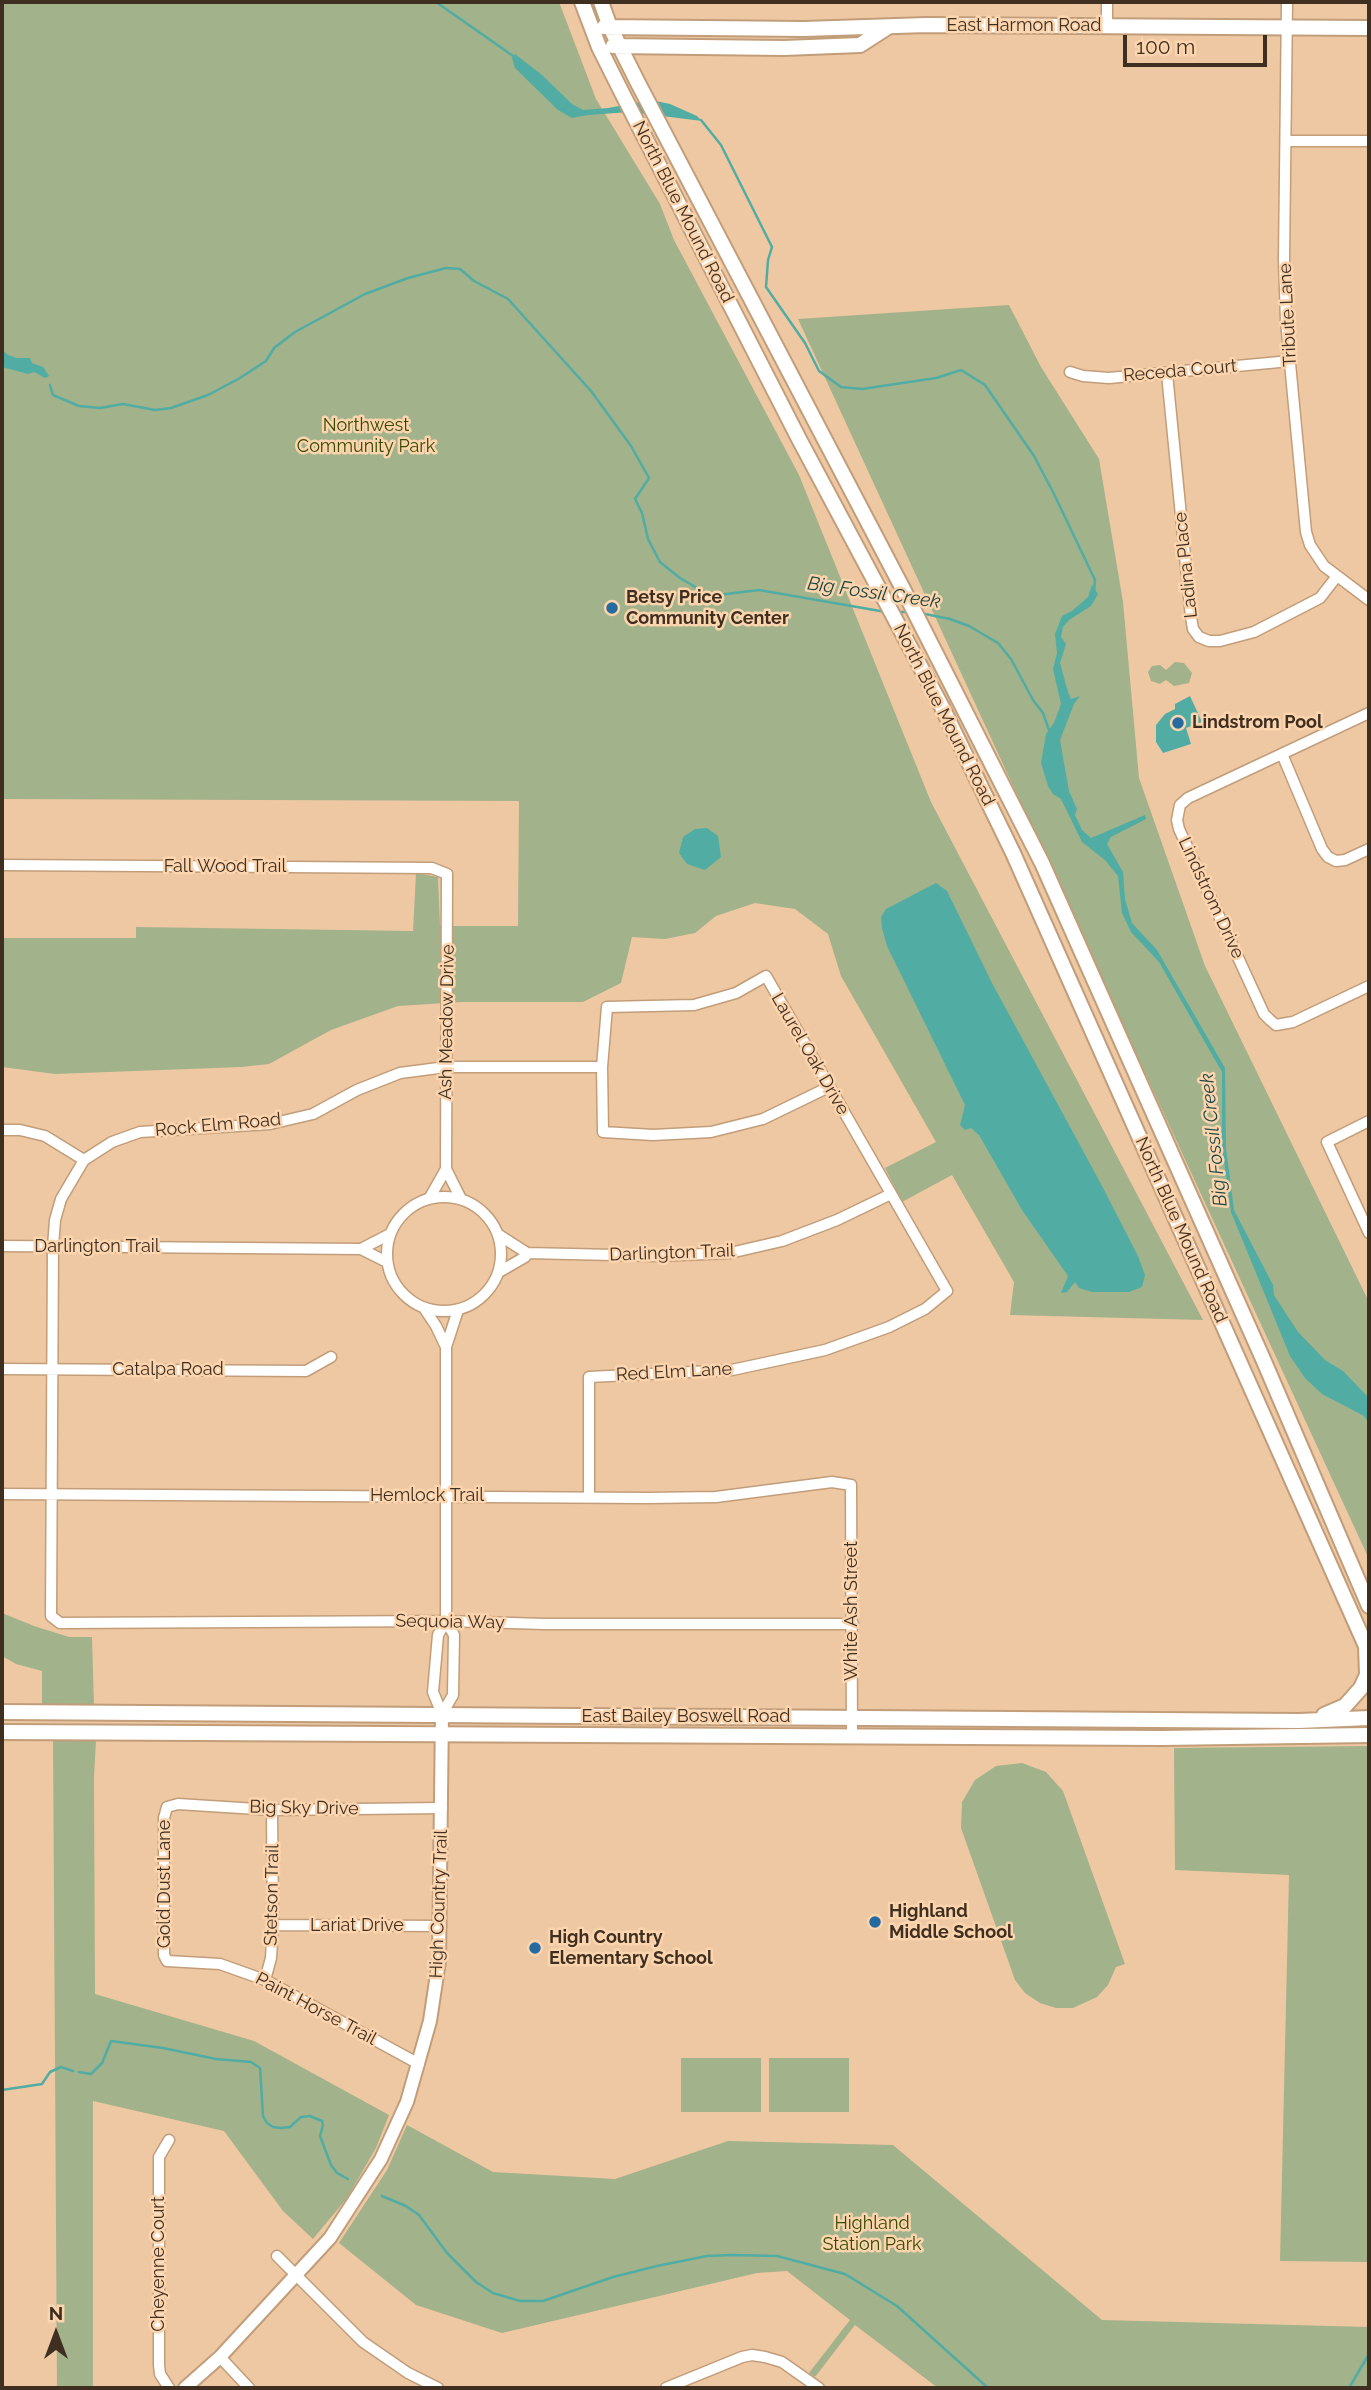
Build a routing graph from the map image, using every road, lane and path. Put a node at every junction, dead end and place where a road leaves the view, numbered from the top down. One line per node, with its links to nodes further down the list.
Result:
1 (582, 2): 7 (main road, North Blue Mound Road)
2 (601, 2): 8 (main road, North Blue Mound Road)
3 (1107, 2): 6 (street)
4 (1287, 2): 9 (street, Tribute Lane)
5 (890, 26): 6 (main road, East Harmon Road); 8 (main road, East Harmon Road); 11 (main road)
6 (1107, 26): 9 (main road, East Harmon Road)
7 (590, 27): 8 (main road, East Harmon Road); 12 (main road, North Blue Mound Road)
8 (610, 27): 11 (main road, North Blue Mound Road)
9 (1287, 27): 10 (main road, East Harmon Road); 13 (street, Tribute Lane)
10 (1369, 28)
11 (619, 45): 12 (main road); 50 (main road, North Blue Mound Road)
12 (599, 47): 51 (main road, North Blue Mound Road)
13 (1286, 141): 14 (street); 15 (street, Tribute Lane)
14 (1369, 141)
15 (1290, 361): 17 (street, Receda Court); 18 (street, Tribute Lane)
16 (1070, 372): 17 (street, Receda Court)
17 (1167, 374): 18 (street, Ladina Place)
18 (1337, 576): 19 (street, Tribute Lane)
19 (1369, 600)
20 (1369, 713): 21 (street, Lindstrom Drive)
21 (1282, 754): 22 (street); 25 (street, Lindstrom Drive)
22 (1369, 849)
23 (2, 865): 24 (street, Fall Wood Trail)
24 (447, 874): 26 (street, Ash Meadow Drive)
25 (1369, 986)
26 (446, 1067): 27 (street, Rock Elm Road); 31 (street, Rock Elm Road); 32 (street, Ash Meadow Drive)
27 (602, 1068): 28 (street); 28 (street, Laurel Oak Drive)
28 (829, 1087): 33 (street, Laurel Oak Drive)
29 (1369, 1121): 36 (street)
30 (2, 1130): 31 (street)
31 (84, 1160): 40 (street, Rock Elm Road)
32 (446, 1170): 34 (street); 35 (street, Ash Meadow Drive)
33 (891, 1194): 42 (street, Darlington Trail); 45 (street, Laurel Oak Drive)
34 (429, 1199): 35 (street); 37 (street)
35 (461, 1199): 38 (street)
36 (1369, 1233)
37 (390, 1234): 41 (street, Darlington Trail); 43 (street)
38 (499, 1235): 42 (street); 44 (street)
39 (2, 1246): 40 (street, Darlington Trail)
40 (53, 1247): 41 (street, Darlington Trail); 53 (street, Rock Elm Road)
41 (361, 1249): 43 (street, Darlington Trail)
42 (527, 1253): 44 (street)
43 (387, 1262): 46 (street)
44 (499, 1272): 47 (street)
45 (947, 1291): 58 (street, Red Elm Lane)
46 (424, 1308): 47 (street); 48 (street)
47 (458, 1310): 48 (street)
48 (446, 1347): 57 (street)
49 (331, 1357): 53 (street, Catalpa Road)
50 (1263, 1359): 51 (main road); 59 (main road, North Blue Mound Road)
51 (1241, 1367): 63 (main road, North Blue Mound Road)
52 (2, 1369): 53 (street, Catalpa Road)
53 (51, 1369): 56 (street, Rock Elm Road)
54 (851, 1485): 58 (street, Hemlock Trail); 62 (street, White Ash Street)
55 (2, 1494): 56 (street, Hemlock Trail)
56 (52, 1494): 57 (street, Hemlock Trail); 60 (street, Rock Elm Road)
57 (446, 1496): 58 (street, Hemlock Trail); 61 (street)
58 (589, 1497)
59 (1369, 1606)
60 (51, 1616): 61 (street, Sequoia Way)
61 (446, 1621): 62 (street, Sequoia Way); 65 (street); 65 (street)
62 (853, 1624): 67 (street, White Ash Street)
63 (1367, 1648): 72 (main road, North Blue Mound Road)
64 (2, 1712): 65 (main road, East Bailey Boswell Road)
65 (442, 1714): 66 (main road, East Bailey Boswell Road); 74 (street, High Country Trail)
66 (627, 1717): 68 (main road, East Bailey Boswell Road); 75 (main road)
67 (852, 1717): 68 (main road, East Bailey Boswell Road); 69 (main road, East Bailey Boswell Road); 78 (street, White Ash Street)
68 (687, 1718): 76 (main road)
69 (976, 1718): 70 (main road, East Bailey Boswell Road); 79 (main road)
70 (1053, 1718): 72 (main road, East Bailey Boswell Road); 80 (main road)
71 (1369, 1718): 72 (main road, East Bailey Boswell Road)
72 (1299, 1721)
73 (2, 1732): 74 (main road, East Bailey Boswell Road)
74 (442, 1735): 75 (main road, East Bailey Boswell Road); 82 (street, High Country Trail)
75 (627, 1735): 76 (main road, East Bailey Boswell Road)
76 (687, 1735): 78 (main road, East Bailey Boswell Road)
77 (1369, 1735): 80 (main road, East Bailey Boswell Road)
78 (852, 1736): 79 (main road, East Bailey Boswell Road)
79 (912, 1737): 80 (main road, East Bailey Boswell Road)
80 (979, 1737)
81 (167, 1807): 83 (street, Big Sky Drive); 86 (street, Gold Dust Lane)
82 (442, 1808): 83 (street, Big Sky Drive); 85 (street, High Country Trail)
83 (272, 1810): 84 (street, Stetson Trail)
84 (273, 1925): 85 (street, Lariat Drive); 87 (street, Stetson Trail)
85 (441, 1926): 88 (street, High Country Trail)
86 (167, 1961): 87 (street, Paint Horse Trail)
87 (265, 1980): 88 (street, Paint Horse Trail)
88 (419, 2064): 91 (street, High Country Trail)
89 (169, 2140): 93 (street, Cheyenne Court)
90 (277, 2256): 91 (street)
91 (297, 2275): 92 (street, High Country Trail); 96 (street)
92 (220, 2357): 94 (street, High Country Trail); 95 (street)
93 (169, 2388)
94 (185, 2388)
95 (249, 2388)
96 (438, 2388)
97 (666, 2388): 98 (street)
98 (819, 2388)

